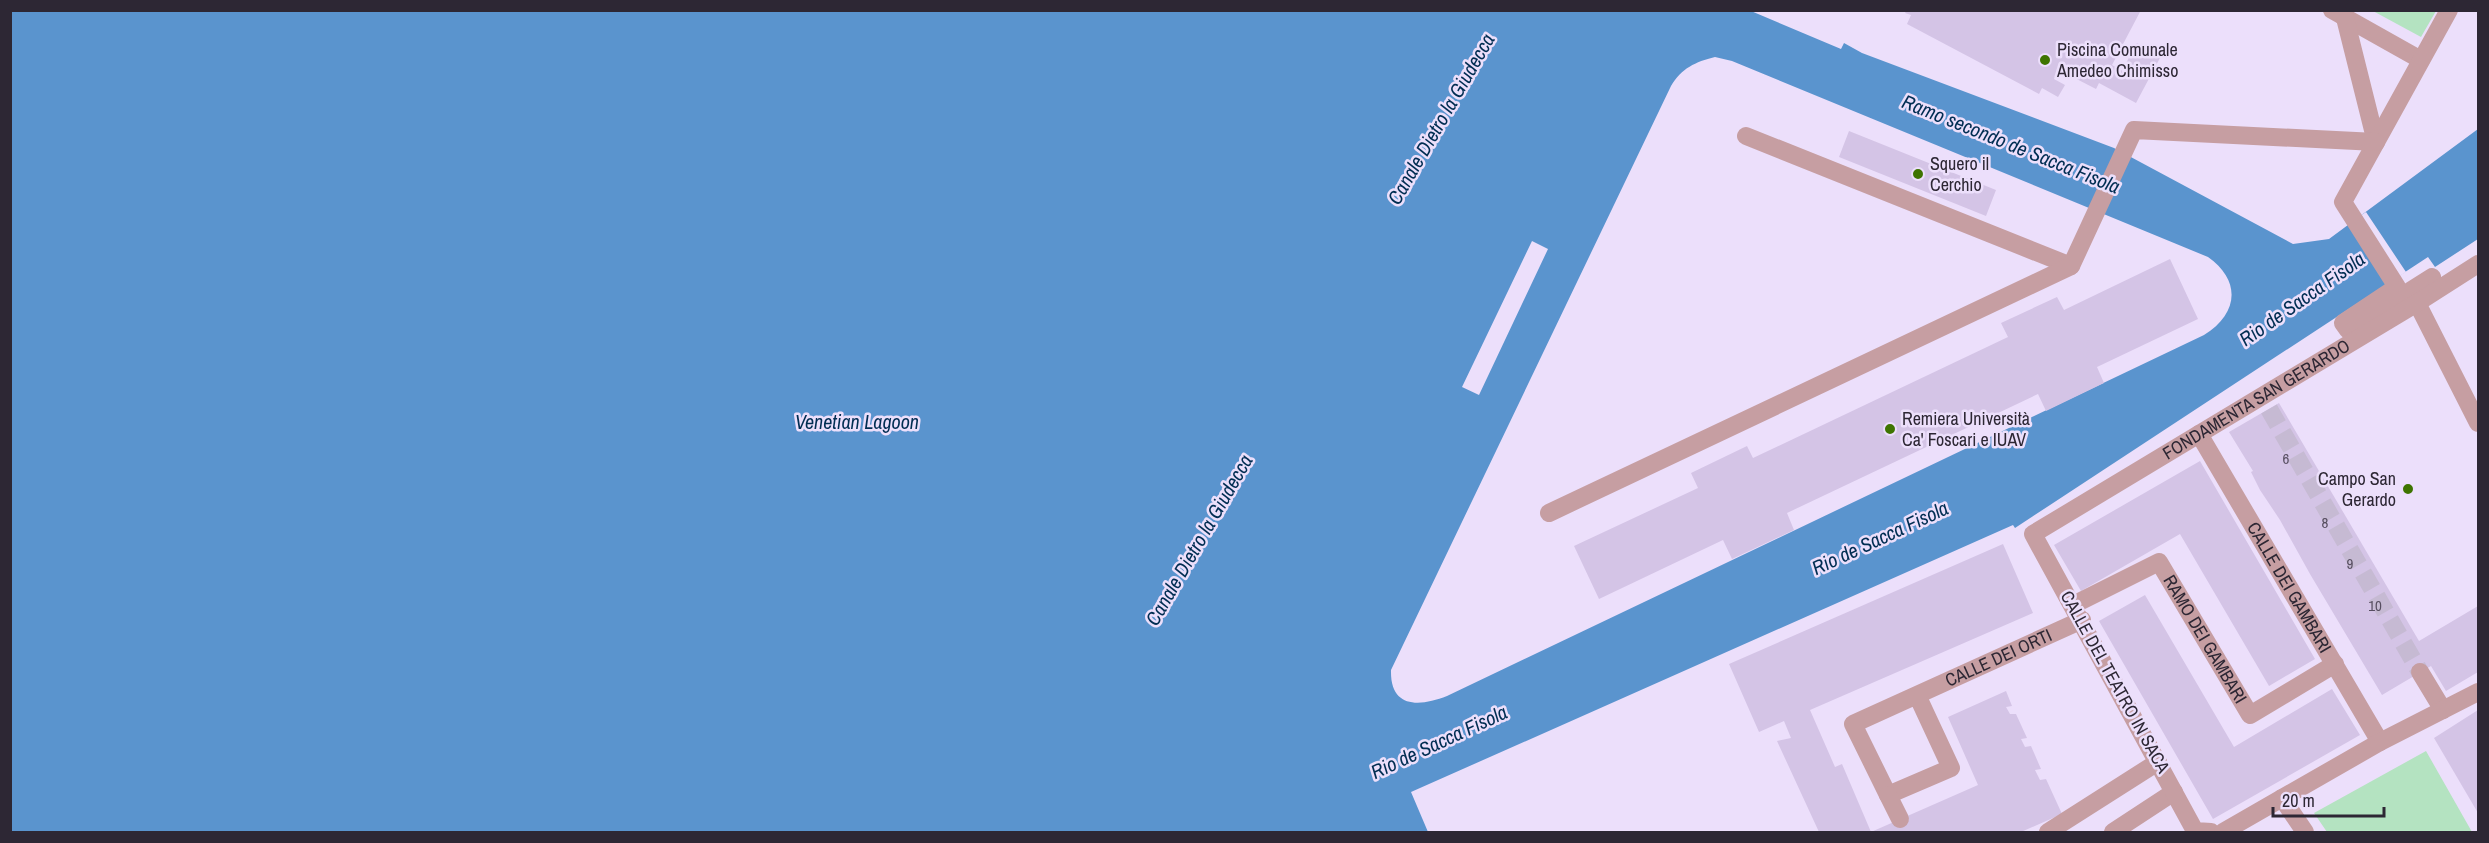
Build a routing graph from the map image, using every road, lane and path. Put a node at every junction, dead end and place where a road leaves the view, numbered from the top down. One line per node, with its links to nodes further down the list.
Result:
1 (2449, 10): 3 (street)
2 (2338, 14): 3 (street); 5 (street)
3 (2421, 60): 5 (street)
4 (1746, 136): 7 (street)
5 (2376, 142): 7 (street); 8 (street)
6 (2478, 264): 8 (street, FONDAMENTA SAN GERARDO)
7 (2071, 266): 12 (street)
8 (2416, 288): 9 (street, FONDAMENTA SAN GERARDO); 9 (street); 10 (street)
9 (2385, 314): 11 (street, FONDAMENTA SAN GERARDO)
10 (2478, 423)
11 (2199, 434): 13 (street, FONDAMENTA SAN GERARDO); 15 (street, CALLE DEI GAMBARI)
12 (1549, 513)
13 (2033, 534): 14 (street, CALLE DEL TEATRO IN SACA)
14 (2077, 612): 15 (street, RAMO DEI GAMBARI); 18 (street, CALLE DEI ORTI); 21 (street, CALLE DEL TEATRO IN SACA)
15 (2335, 664): 20 (street, CALLE DEI GAMBARI)
16 (2420, 672): 19 (street)
17 (2478, 692): 19 (street)
18 (1917, 695): 23 (street); 23 (street, CALLE DEI ORTI)
19 (2443, 710): 20 (street)
20 (2380, 742): 24 (street)
21 (2158, 762): 22 (street, CALLE DEL TEATRO IN SACA); 26 (street)
22 (2175, 792): 27 (street); 28 (street, CALLE DEL TEATRO IN SACA)
23 (1888, 795): 25 (street, CALLE DEI ORTI)
24 (2282, 798): 29 (street); 30 (street)
25 (1900, 819)
26 (2048, 832)
27 (2113, 832)
28 (2203, 832)
29 (2223, 832)
30 (2304, 832)

